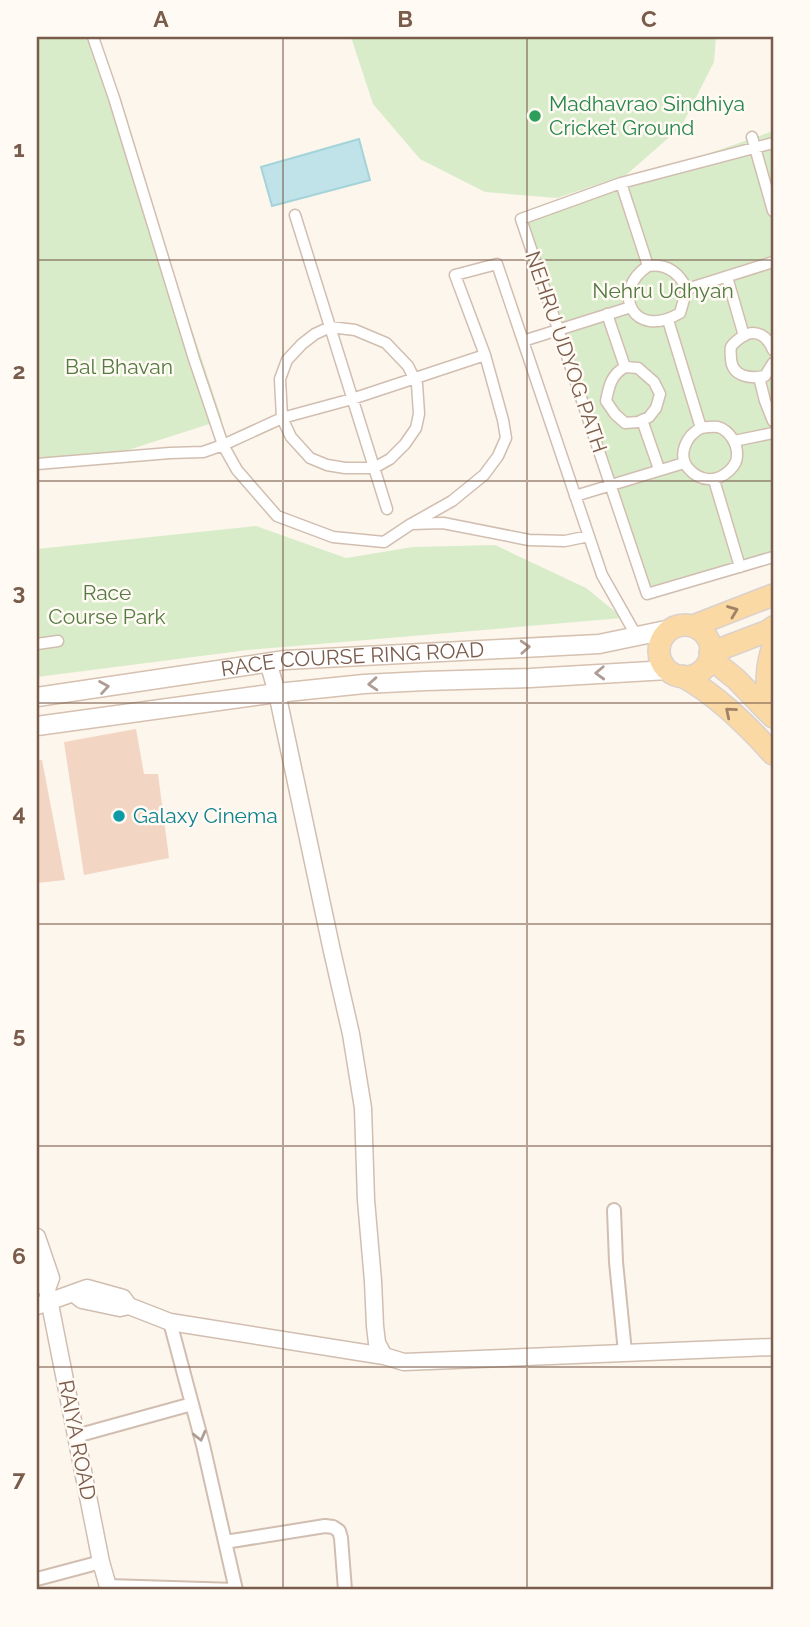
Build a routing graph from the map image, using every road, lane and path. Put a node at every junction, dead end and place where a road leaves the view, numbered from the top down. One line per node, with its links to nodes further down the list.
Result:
1 (93, 37): 32 (street)
2 (752, 137): 4 (street)
3 (773, 143): 4 (street, NEHRU UDYOG PATH)
4 (756, 149): 5 (street, NEHRU UDYOG PATH); 6 (street)
5 (621, 183): 9 (street); 16 (street, NEHRU UDYOG PATH)
6 (773, 211)
7 (295, 215): 15 (street)
8 (773, 262): 10 (street)
9 (648, 266): 11 (street); 12 (street)
10 (727, 277): 11 (street); 17 (street)
11 (687, 289): 14 (street)
12 (631, 307): 13 (street); 14 (street)
13 (607, 314): 16 (street); 22 (street)
14 (668, 320): 29 (street)
15 (330, 327): 23 (street); 25 (street); 26 (street)
16 (559, 330): 18 (street); 43 (street, NEHRU UDYOG PATH)
17 (744, 336): 19 (street); 24 (street)
18 (523, 341): 20 (street); 38 (street)
19 (773, 350)
20 (485, 355): 23 (street); 40 (street)
21 (773, 363): 24 (street)
22 (625, 367): 27 (street); 27 (street)
23 (414, 377): 25 (street); 35 (street)
24 (759, 377): 28 (street)
25 (352, 399): 26 (street); 35 (street)
26 (282, 418): 32 (street); 35 (street)
27 (642, 420): 36 (street)
28 (773, 421)
29 (701, 428): 31 (street); 33 (street)
30 (773, 433): 31 (street)
31 (734, 441): 37 (street)
32 (223, 444): 34 (street); 40 (street)
33 (684, 463): 36 (street); 37 (street)
34 (37, 464)
35 (374, 468): 39 (street)
36 (659, 469): 38 (street)
37 (713, 480): 43 (street)
38 (575, 496): 41 (street)
39 (387, 509)
40 (411, 524): 41 (street)
41 (589, 536): 48 (street)
42 (773, 557): 43 (street, NEHRU UDYOG PATH)
43 (740, 567)
44 (773, 595): 45 (main road, one-way to 44)
45 (693, 626): 47 (main road); 52 (main road)
46 (773, 627): 52 (main road)
47 (671, 629): 48 (main road, RACE COURSE RING ROAD); 54 (main road)
48 (636, 635): 53 (main road, RACE COURSE RING ROAD, one-way to 48)
49 (58, 641): 50 (street)
50 (37, 644)
51 (773, 647): 57 (main road)
52 (710, 656): 54 (main road); 57 (main road)
53 (268, 662): 55 (street); 56 (main road, RACE COURSE RING ROAD, one-way to 53)
54 (675, 673): 55 (main road, RACE COURSE RING ROAD, one-way to 55); 59 (main road, one-way to 54)
55 (277, 694): 58 (main road, RACE COURSE RING ROAD); 67 (street)
56 (37, 697)
57 (771, 714)
58 (37, 726)
59 (773, 754)
60 (614, 1210): 66 (street)
61 (37, 1237): 63 (street, RAIYA ROAD)
62 (37, 1272): 63 (street, RAIYA ROAD)
63 (44, 1299): 64 (street); 69 (street, RAIYA ROAD)
64 (170, 1322): 67 (street); 68 (street)
65 (772, 1346): 66 (street)
66 (625, 1352): 67 (street)
67 (384, 1356)
68 (192, 1404): 69 (street); 70 (street, one-way to 70)
69 (76, 1436): 71 (street, RAIYA ROAD)
70 (225, 1542): 74 (street); 75 (street)
71 (101, 1562): 72 (street); 73 (street, RAIYA ROAD)
72 (42, 1583)
73 (108, 1588): 74 (street)
74 (236, 1590)
75 (345, 1590)

